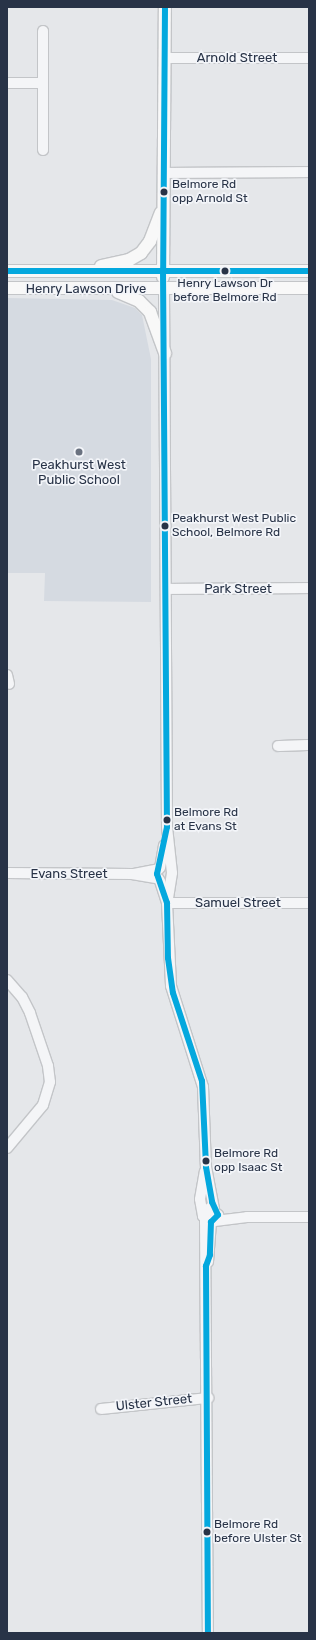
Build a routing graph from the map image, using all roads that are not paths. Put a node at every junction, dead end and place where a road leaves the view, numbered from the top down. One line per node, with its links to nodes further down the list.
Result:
1 (165, 7): 3 (main road)
2 (43, 31): 6 (street)
3 (165, 58): 4 (street, Arnold Street); 9 (main road)
4 (309, 58)
5 (7, 83): 6 (street)
6 (43, 83): 7 (street)
7 (43, 150)
8 (309, 172): 9 (street)
9 (166, 173): 10 (main road)
10 (166, 201): 11 (main road); 14 (main road)
11 (163, 270): 13 (main road, Henry Lawson Drive); 14 (main road, Henry Lawson Drive); 18 (main road)
12 (7, 271): 14 (main road, Henry Lawson Drive)
13 (309, 271)
14 (66, 272)
15 (7, 288): 17 (main road, Henry Lawson Drive)
16 (309, 288): 18 (main road, Henry Lawson Drive)
17 (111, 289): 18 (main road, Henry Lawson Drive); 19 (main road)
18 (164, 289): 19 (street)
19 (165, 353): 21 (street)
20 (309, 588): 21 (street, Park Street)
21 (166, 589): 25 (street)
22 (278, 746): 23 (street)
23 (309, 746)
24 (7, 873): 25 (street, Evans Street)
25 (164, 874): 26 (street)
26 (167, 903): 27 (street, Samuel Street); 30 (street)
27 (309, 903)
28 (7, 980): 29 (street)
29 (7, 1148)
30 (211, 1217): 31 (street); 32 (street)
31 (309, 1217)
32 (208, 1398): 33 (street, Ulster Street); 34 (street)
33 (101, 1409)
34 (208, 1633)

